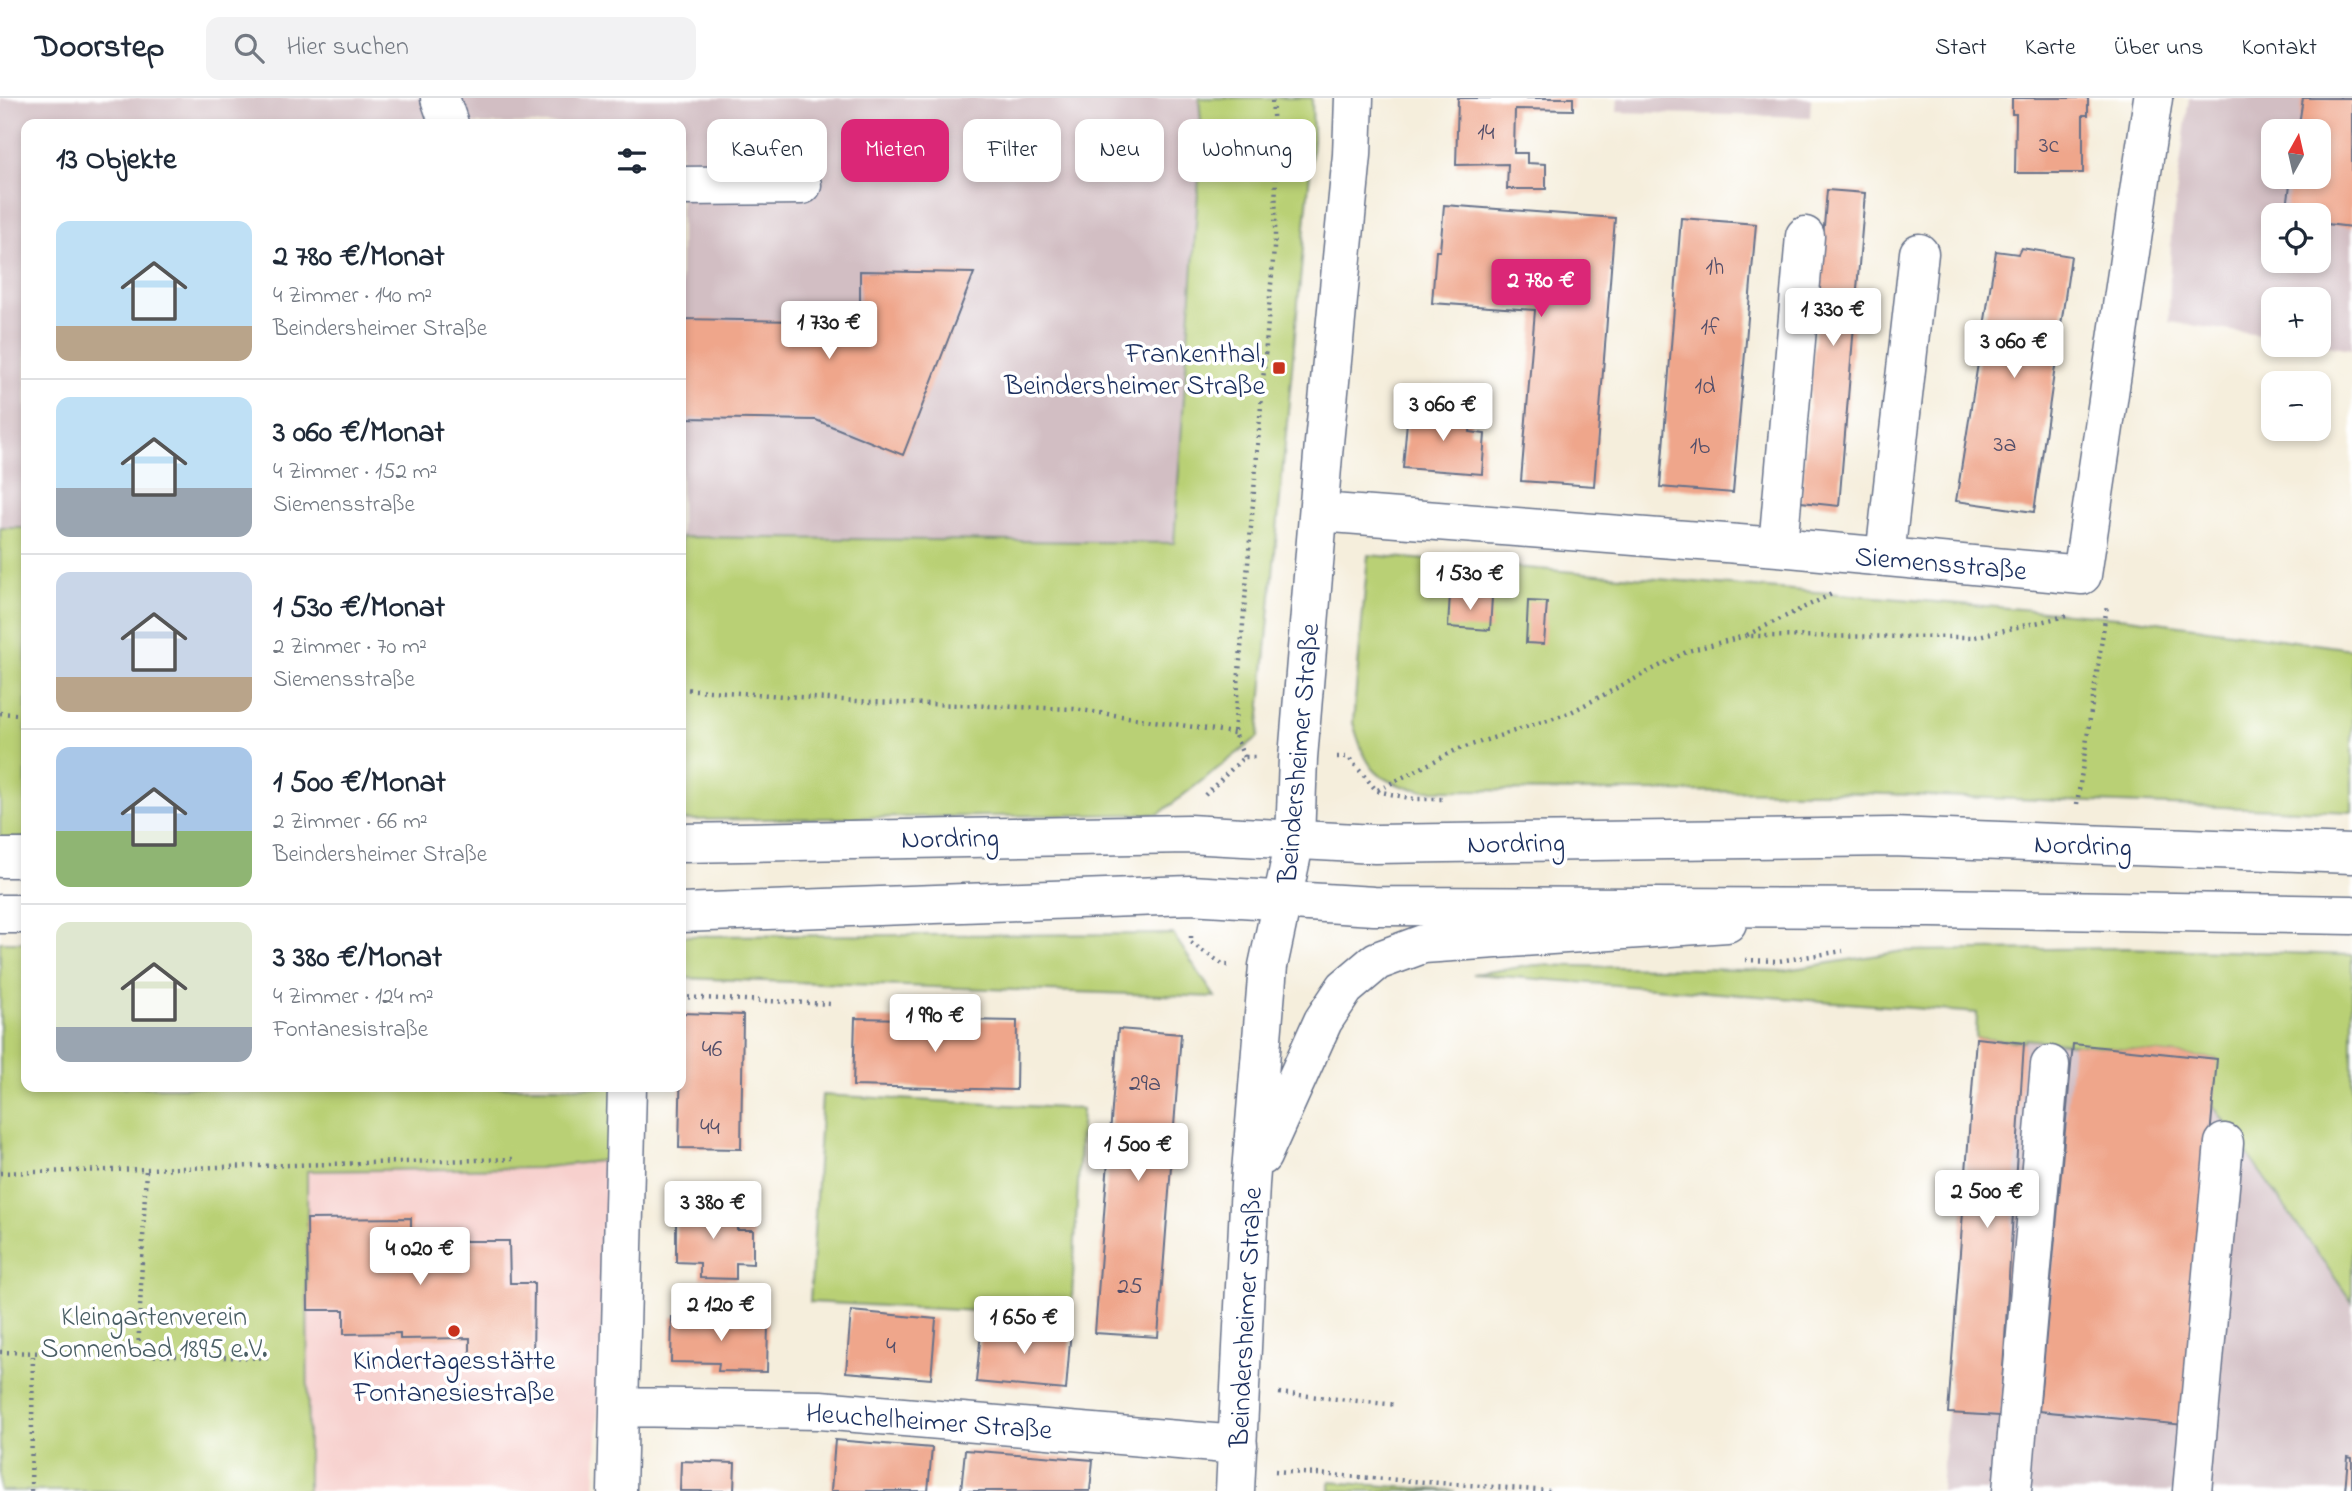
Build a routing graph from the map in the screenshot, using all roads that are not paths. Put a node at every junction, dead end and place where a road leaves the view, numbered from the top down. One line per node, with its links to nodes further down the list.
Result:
1 (440, 98): 4 (street)
2 (1354, 98): 9 (street, Beindersheimer Straße)
3 (2154, 98): 11 (street, Siemensstraße)
4 (447, 119)
5 (802, 185): 6 (street)
6 (686, 186)
7 (1805, 236): 10 (street)
8 (1919, 253): 11 (street)
9 (1319, 512): 10 (street, Siemensstraße); 12 (street, Beindersheimer Straße)
10 (1778, 547): 11 (street, Siemensstraße)
11 (1866, 555)
12 (1295, 839): 13 (street, Nordring); 14 (street, Nordring); 17 (street, Beindersheimer Straße)
13 (686, 842)
14 (2352, 854)
15 (0, 858): 16 (street)
16 (21, 858)
17 (1283, 900): 18 (street); 19 (street); 26 (street, Beindersheimer Straße)
18 (1930, 908): 22 (street); 26 (street)
19 (686, 913)
20 (0, 914): 21 (street)
21 (21, 914)
22 (2352, 915)
23 (2050, 1065): 30 (street)
24 (627, 1092): 27 (street)
25 (2224, 1143): 31 (street)
26 (1250, 1184): 28 (street, Beindersheimer Straße)
27 (619, 1407): 28 (street, Heuchelheimer Straße); 29 (street)
28 (1236, 1468)
29 (617, 1491)
30 (2012, 1491)
31 (2192, 1491)

